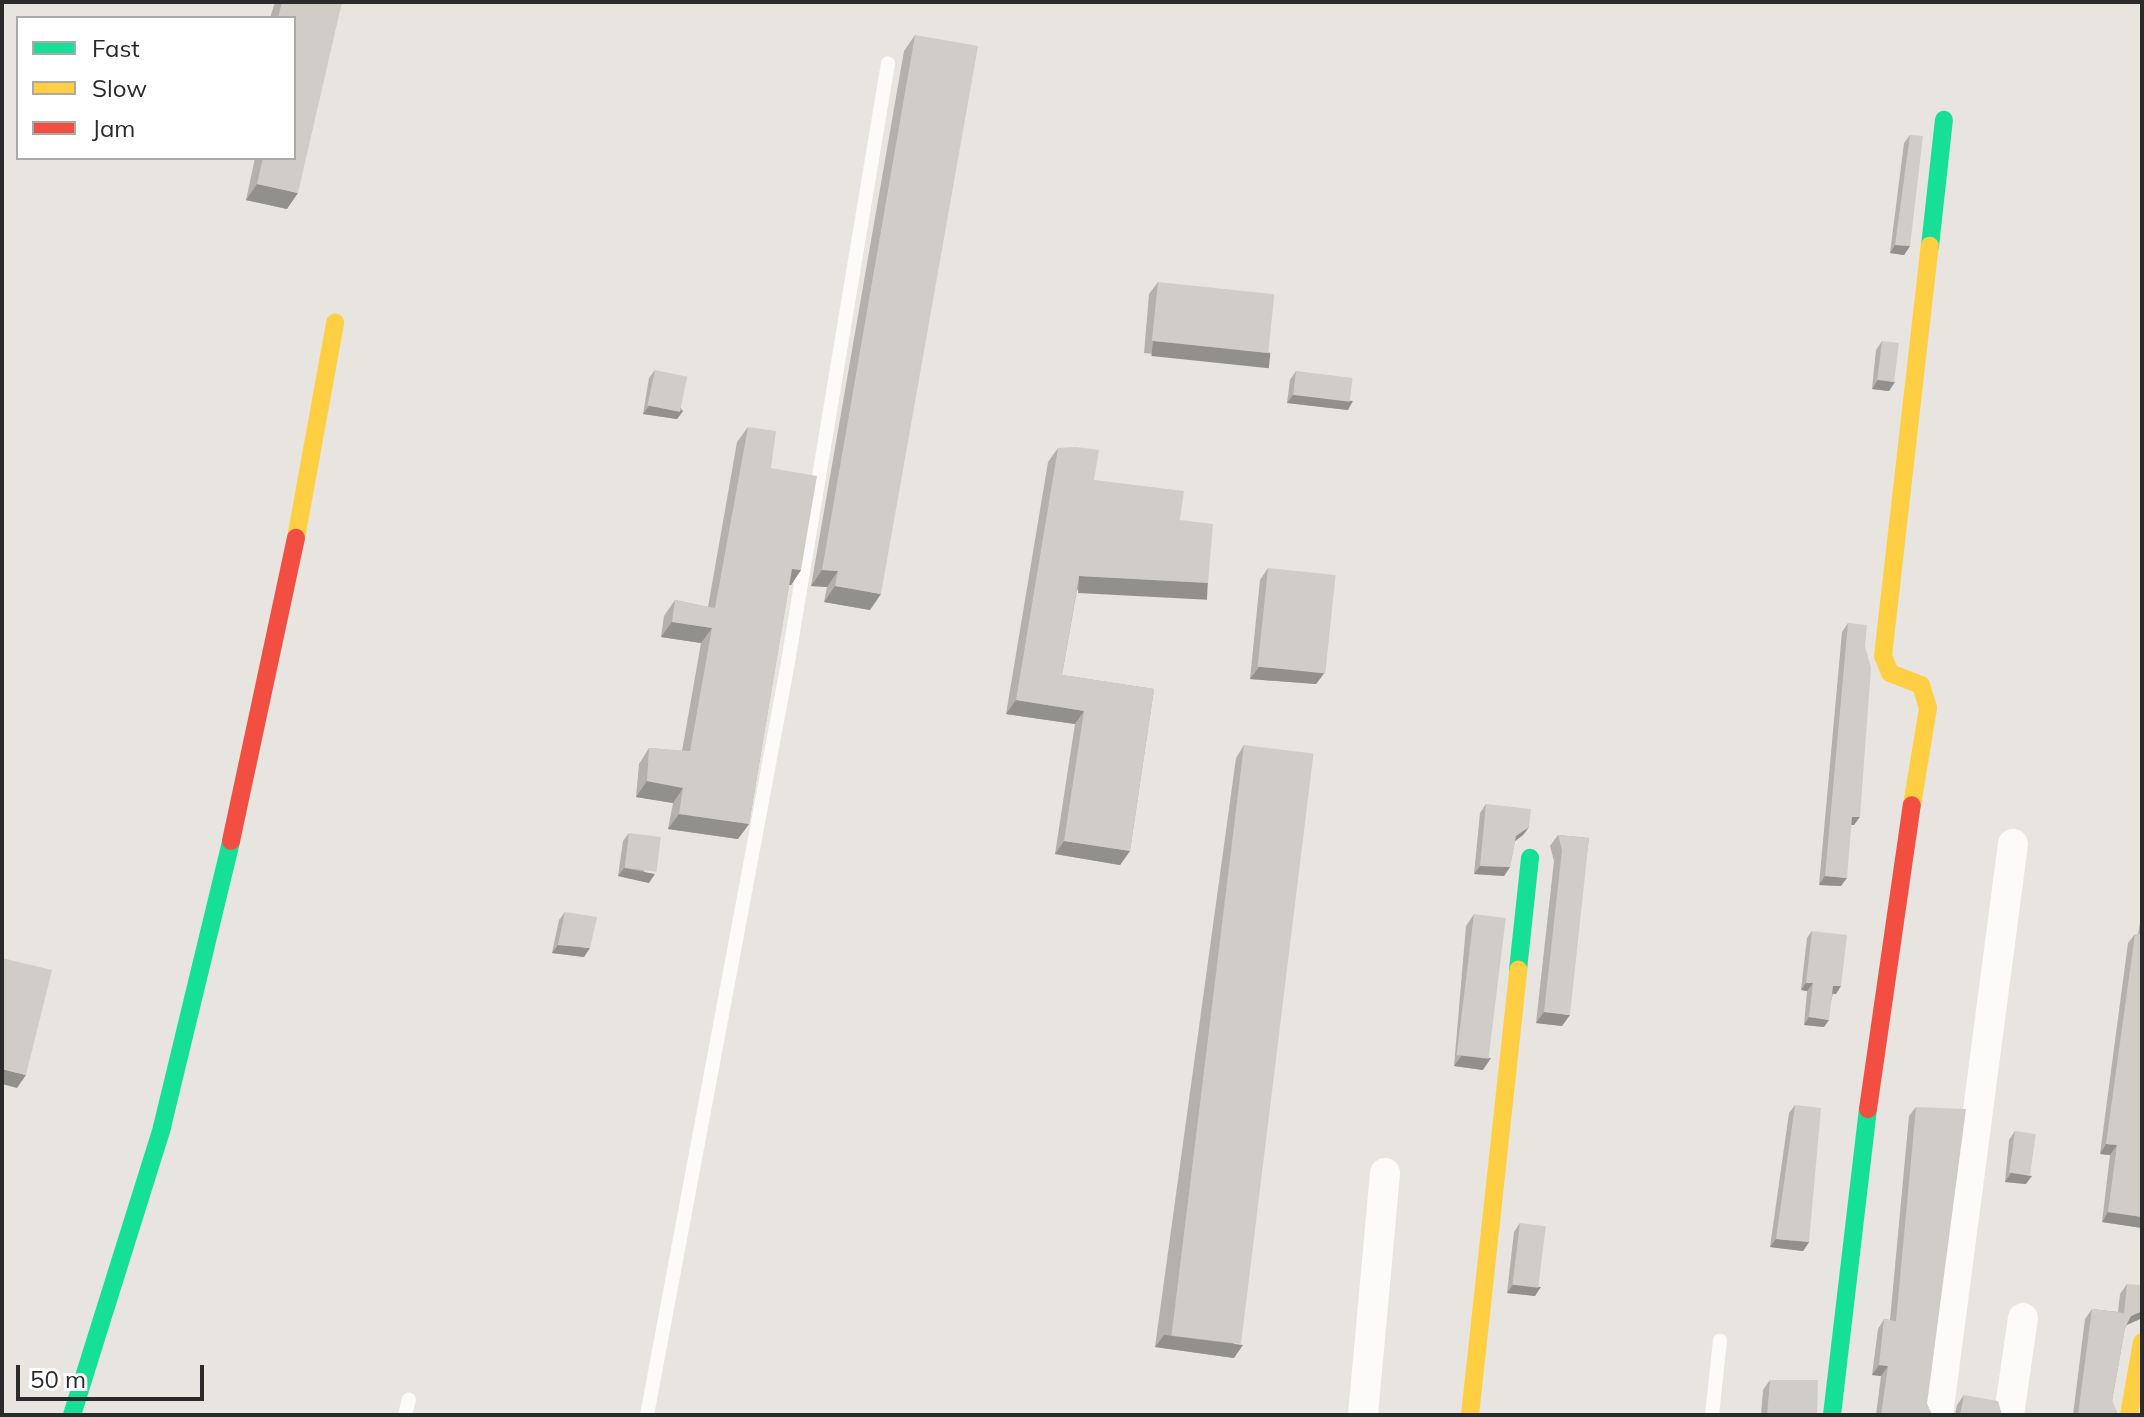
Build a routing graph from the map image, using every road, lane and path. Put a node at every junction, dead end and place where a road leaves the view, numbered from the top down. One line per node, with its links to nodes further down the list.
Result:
1 (888, 63): 13 (lane)
2 (1944, 120): 17 (street)
3 (335, 323): 11 (street)
4 (2013, 844): 18 (street)
5 (1530, 858): 15 (street)
6 (1385, 1173): 14 (street)
7 (2023, 1318): 19 (street)
8 (1720, 1340): 16 (lane)
9 (2142, 1342): 20 (street)
10 (409, 1399): 12 (lane)
11 (72, 1415)
12 (405, 1415)
13 (647, 1415)
14 (1363, 1415)
15 (1470, 1415)
16 (1712, 1415)
17 (1832, 1415)
18 (1938, 1415)
19 (2009, 1415)
20 (2129, 1415)

